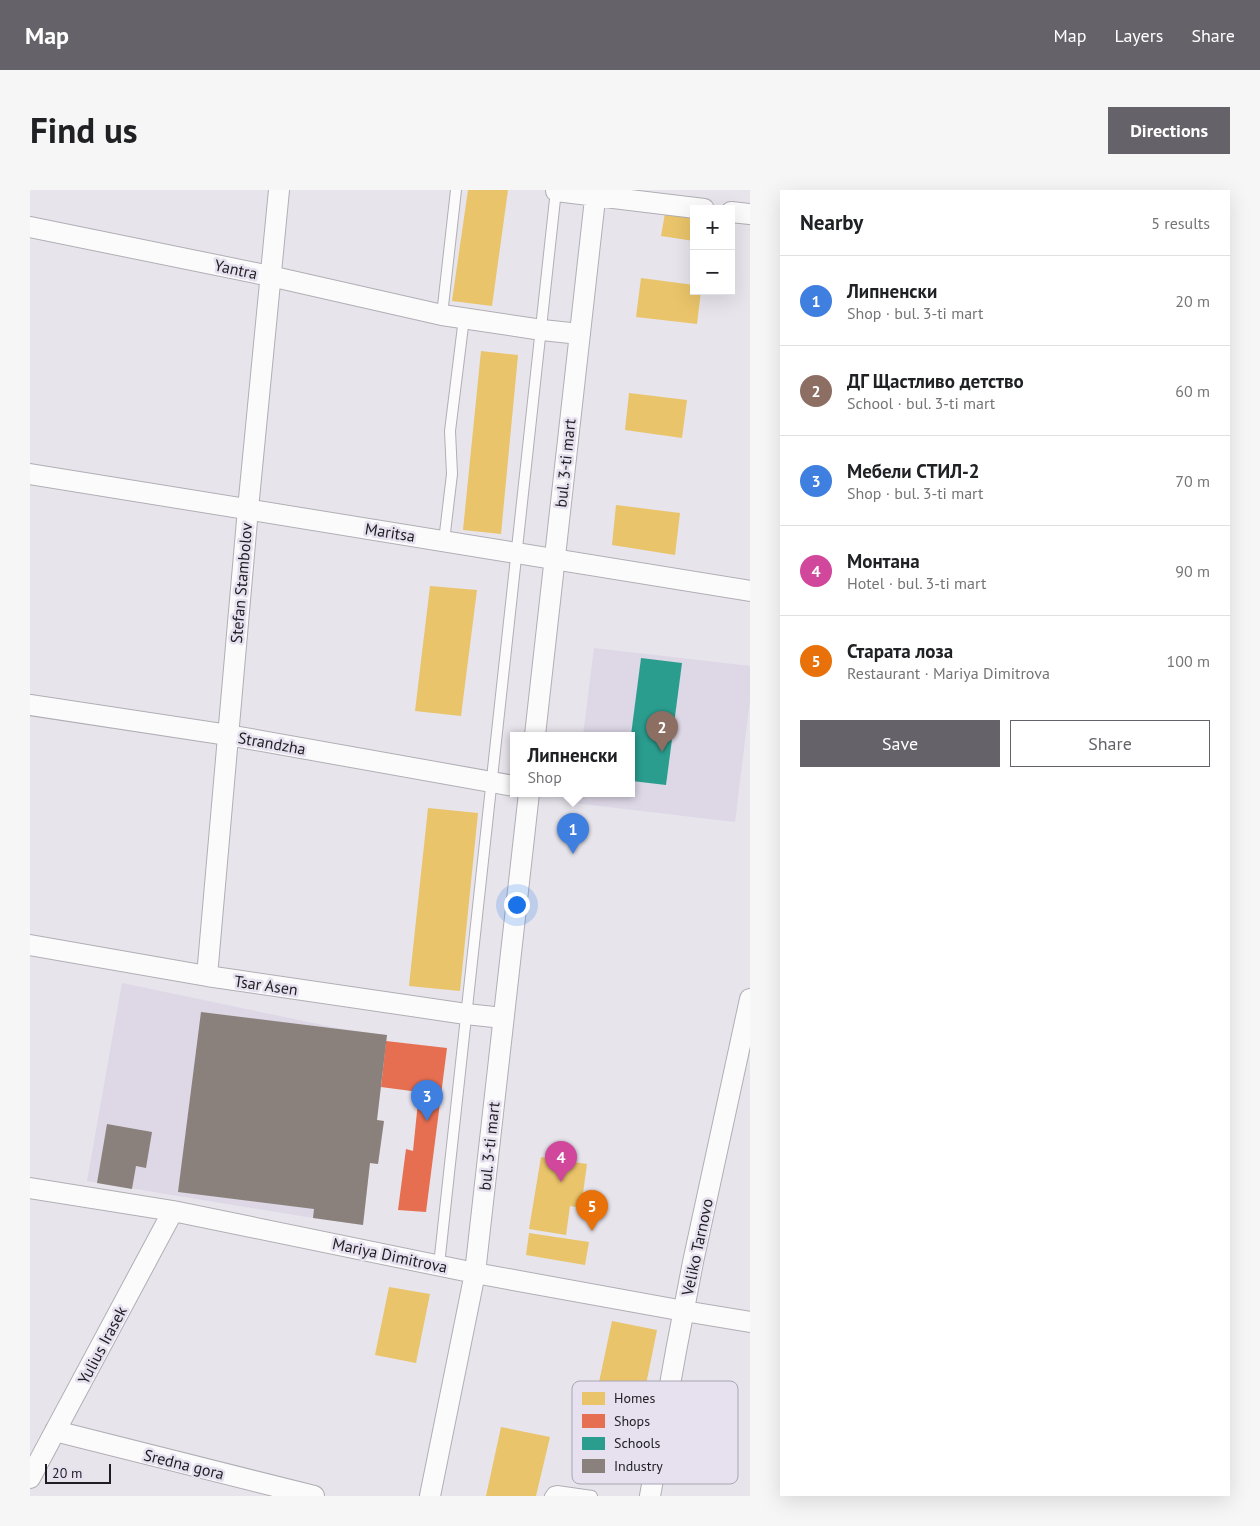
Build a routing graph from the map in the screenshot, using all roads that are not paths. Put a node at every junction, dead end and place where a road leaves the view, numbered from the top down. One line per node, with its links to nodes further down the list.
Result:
1 (279, 190): 9 (street, Stefan Stambolov)
2 (456, 190): 10 (lane)
3 (556, 190): 4 (street); 12 (lane)
4 (596, 193): 5 (street); 13 (street, bul. 3-ti mart)
5 (690, 207)
6 (735, 212): 7 (street)
7 (750, 214)
8 (30, 227): 9 (street, Yantra)
9 (270, 276): 10 (street, Yantra); 15 (street, Stefan Stambolov)
10 (442, 315): 11 (street, Yantra)
11 (464, 318): 12 (street, Yantra); 16 (lane)
12 (542, 330): 13 (street, Yantra); 17 (lane)
13 (580, 334): 18 (street, bul. 3-ti mart)
14 (30, 474): 15 (street, Maritsa)
15 (248, 509): 16 (street, Maritsa); 22 (street, Stefan Stambolov)
16 (444, 541): 17 (street, Maritsa)
17 (517, 553): 18 (street, Maritsa); 23 (lane)
18 (555, 559): 19 (street, Maritsa); 21 (street, bul. 3-ti mart)
19 (750, 591)
20 (30, 705): 22 (street, Strandzha)
21 (535, 732)
22 (228, 735): 23 (street, Strandzha); 27 (street, Stefan Stambolov)
23 (492, 783): 24 (street, Strandzha); 29 (lane)
24 (510, 785)
25 (528, 797): 30 (street, bul. 3-ti mart)
26 (30, 945): 27 (street, Tsar Asen)
27 (207, 976): 29 (street, Tsar Asen)
28 (750, 999): 35 (street, Veliko Tarnovo)
29 (466, 1014): 30 (street, Tsar Asen); 33 (lane)
30 (503, 1018): 34 (street, bul. 3-ti mart)
31 (30, 1188): 32 (street, Mariya Dimitrova)
32 (173, 1211): 33 (street, Mariya Dimitrova); 38 (street, Yulius Irasek)
33 (439, 1265): 34 (street, Mariya Dimitrova)
34 (475, 1273): 35 (street, Mariya Dimitrova); 41 (street, bul. 3-ti mart)
35 (684, 1311): 36 (street, Mariya Dimitrova); 37 (street, Veliko Tarnovo)
36 (750, 1322)
37 (671, 1381)
38 (55, 1431): 39 (street, Yulius Irasek); 40 (street, Sredna gora)
39 (30, 1478)
40 (314, 1496)
41 (430, 1496)
42 (550, 1496): 43 (lane)
43 (592, 1496)

